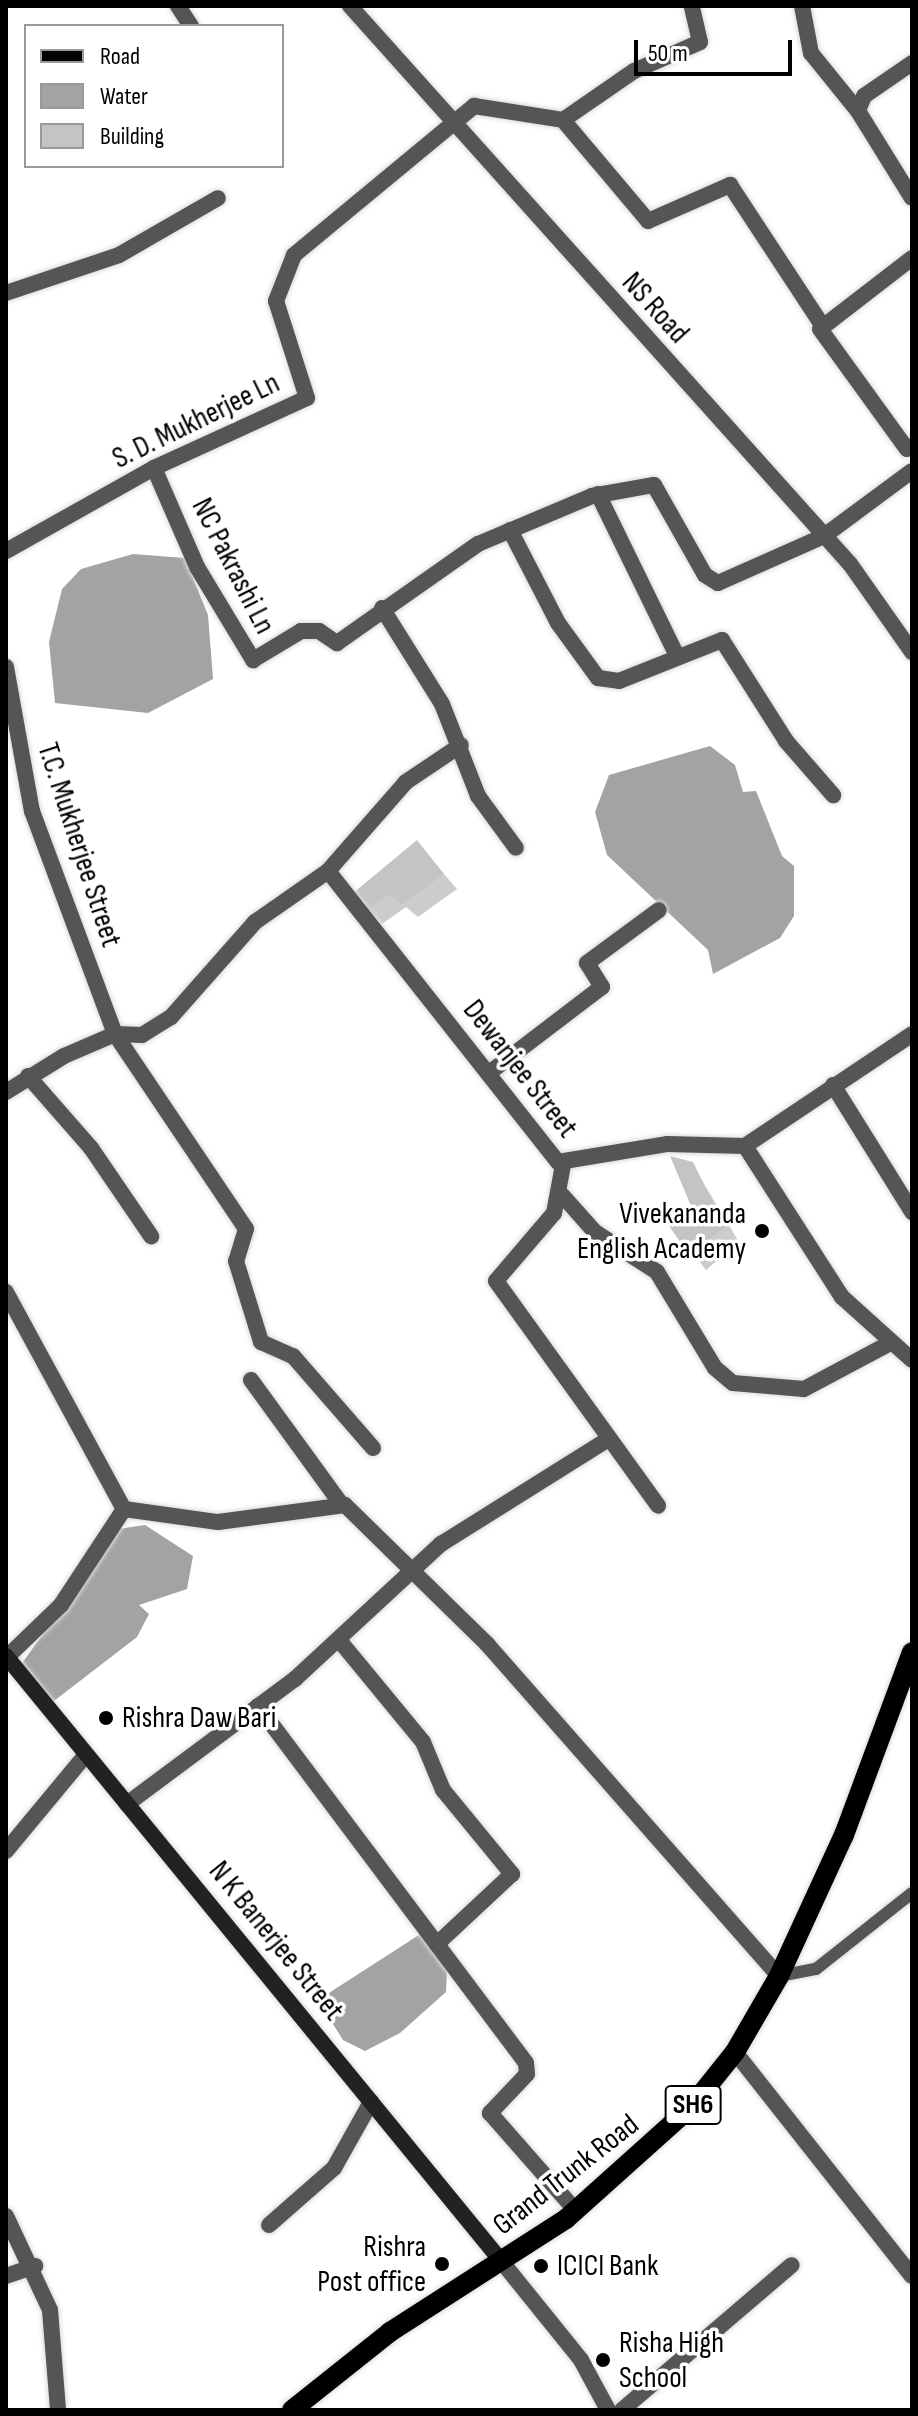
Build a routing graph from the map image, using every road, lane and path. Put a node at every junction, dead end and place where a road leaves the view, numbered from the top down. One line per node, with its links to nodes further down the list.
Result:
1 (178, 6): 5 (street)
2 (350, 6): 8 (street, NS Road)
3 (692, 6): 9 (street)
4 (802, 6): 7 (street)
5 (190, 24)
6 (912, 63): 7 (street)
7 (858, 111): 11 (street)
8 (449, 120): 9 (street); 16 (street, S. D. Mukherjee Ln); 20 (street, NS Road)
9 (563, 120): 14 (street)
10 (218, 198): 13 (street)
11 (912, 198)
12 (912, 258): 14 (street)
13 (6, 293)
14 (822, 325): 15 (street)
15 (910, 451)
16 (154, 468): 21 (street, S. D. Mukherjee Ln); 22 (street, NC Pakrashi Ln)
17 (912, 471): 20 (street)
18 (598, 494): 19 (street, NC Pakrashi Ln); 20 (street, NC Pakrashi Ln); 24 (street)
19 (510, 530): 22 (street, NC Pakrashi Ln); 24 (street)
20 (824, 536): 23 (street, NS Road)
21 (6, 551)
22 (382, 608): 26 (street)
23 (912, 652)
24 (677, 656): 27 (street)
25 (6, 672): 31 (street, T.C. Mukherjee Street)
26 (461, 745): 28 (street); 29 (street)
27 (833, 795)
28 (516, 848)
29 (328, 871): 31 (street); 33 (street, Dewanjee Street)
30 (659, 910): 33 (street)
31 (115, 1034): 34 (street); 47 (street, T.C. Mukherjee Street)
32 (912, 1034): 35 (street)
33 (489, 1073): 38 (street, Dewanjee Street)
34 (28, 1076): 36 (street); 41 (street)
35 (833, 1085): 37 (street); 40 (street)
36 (6, 1092)
37 (745, 1146): 38 (street, Dewanjee Street); 43 (street)
38 (563, 1165): 39 (street)
39 (562, 1195): 43 (street); 46 (street)
40 (912, 1212)
41 (151, 1236)
42 (6, 1292): 50 (street)
43 (890, 1343): 44 (street)
44 (912, 1360)
45 (251, 1380): 48 (street)
46 (605, 1441): 49 (street); 51 (street)
47 (373, 1448)
48 (341, 1504): 50 (street); 51 (street)
49 (658, 1506)
50 (124, 1509): 54 (street)
51 (415, 1568): 52 (street); 61 (street)
52 (339, 1640): 55 (street); 60 (street)
53 (912, 1652): 61 (main road, Grand Trunk Road / SH6)
54 (6, 1657): 56 (street, N K Banerjee Street)
55 (258, 1706): 57 (street); 60 (street)
56 (85, 1756): 57 (street, N K Banerjee Street); 58 (street)
57 (127, 1804): 63 (street, N K Banerjee Street)
58 (6, 1851)
59 (912, 1893): 61 (lane)
60 (437, 1944): 64 (street)
61 (779, 1976): 62 (main road, Grand Trunk Road / SH6)
62 (735, 2052): 64 (main road, Grand Trunk Road / SH6); 71 (street)
63 (371, 2102): 66 (street); 67 (street, N K Banerjee Street)
64 (576, 2211): 67 (main road, Grand Trunk Road / SH6)
65 (6, 2216): 69 (street)
66 (269, 2225)
67 (502, 2262): 72 (main road, Grand Trunk Road / SH6); 74 (street)
68 (792, 2265): 75 (street)
69 (35, 2266): 70 (street); 73 (street)
70 (6, 2276)
71 (912, 2276)
72 (304, 2406)
73 (58, 2410)
74 (608, 2410)
75 (622, 2410)

